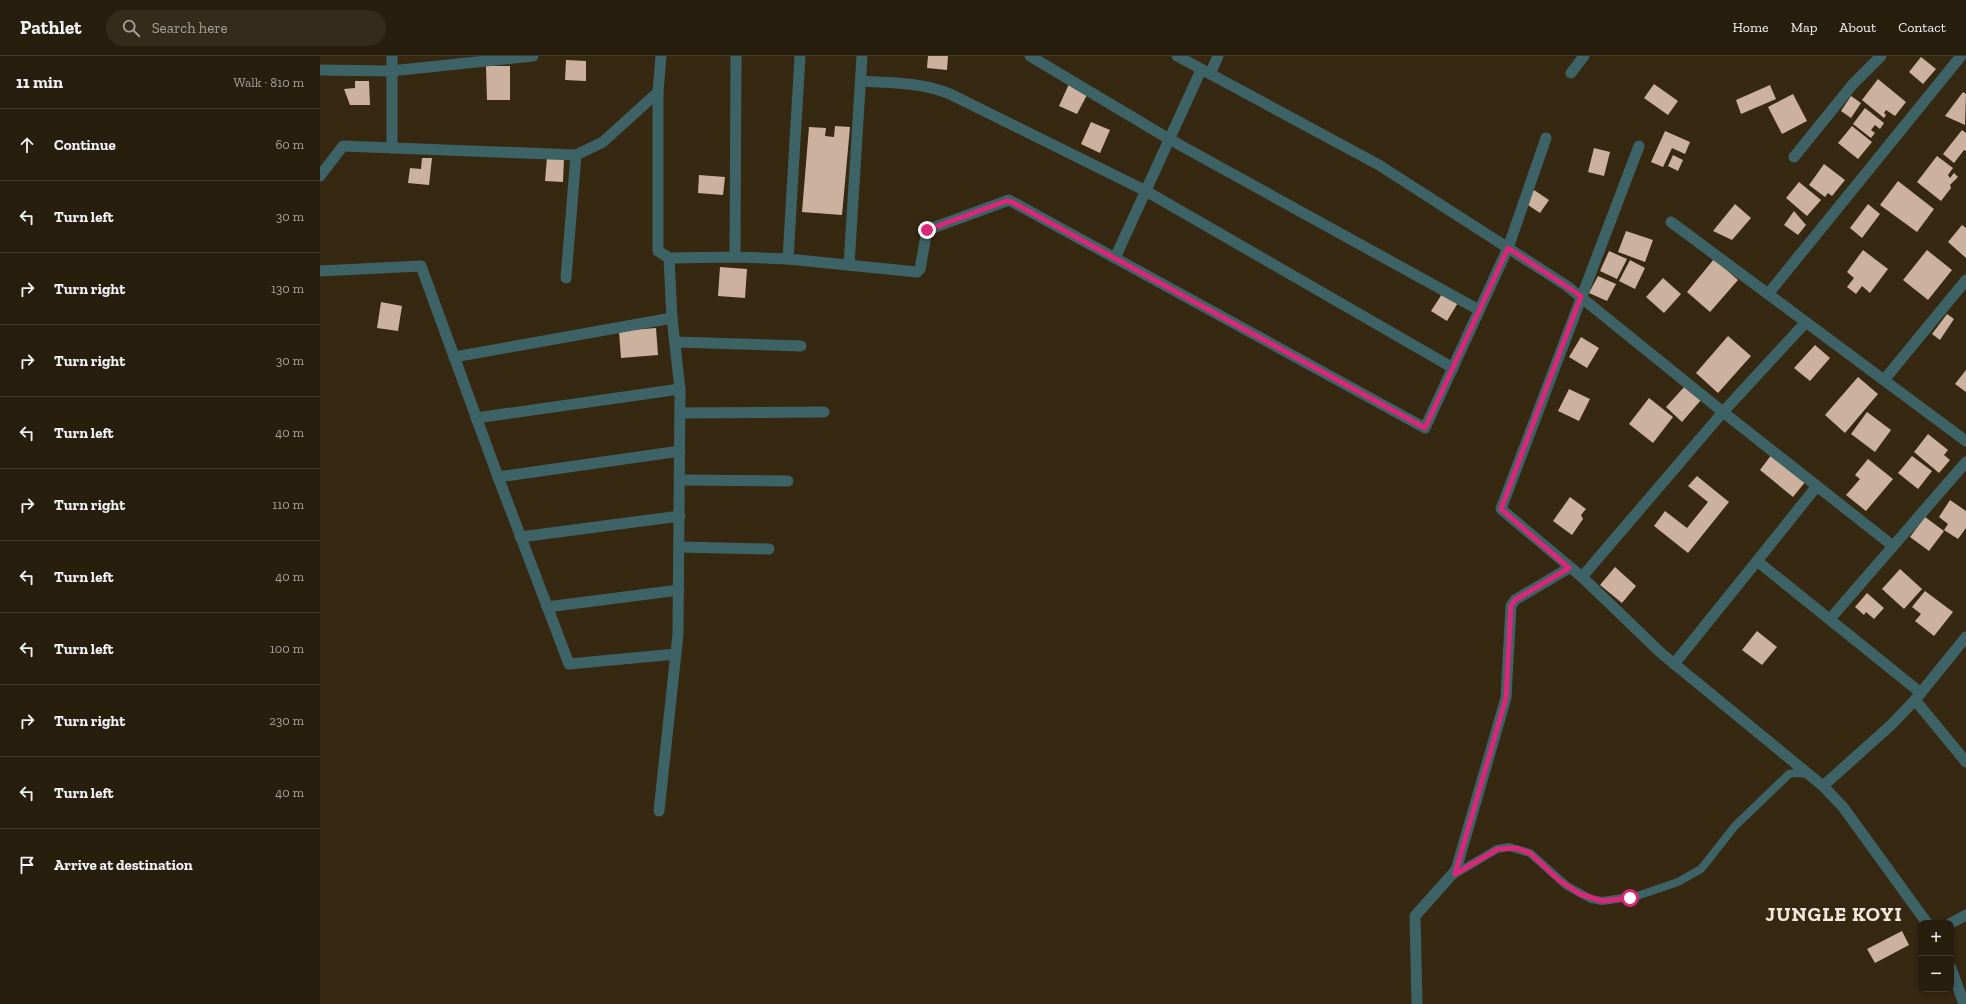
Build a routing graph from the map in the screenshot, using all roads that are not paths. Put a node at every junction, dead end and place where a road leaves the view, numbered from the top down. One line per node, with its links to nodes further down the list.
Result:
1 (392, 56): 14 (street)
2 (533, 56): 14 (street)
3 (661, 56): 18 (street)
4 (736, 56): 29 (street)
5 (800, 56): 32 (street)
6 (862, 56): 17 (street)
7 (1030, 56): 20 (street)
8 (1177, 56): 15 (street)
9 (1218, 56): 15 (street)
10 (1584, 56): 16 (street)
11 (1881, 56): 24 (street)
12 (1961, 56): 37 (street)
13 (320, 70): 14 (street)
14 (391, 71): 22 (street)
15 (1206, 72): 20 (street); 28 (street)
16 (1571, 73)
17 (861, 81): 26 (street); 33 (street)
18 (658, 92): 23 (street); 30 (street)
19 (1546, 138): 28 (street)
20 (1170, 139): 26 (street); 39 (street)
21 (1639, 146): 38 (street)
22 (392, 148): 23 (street); 25 (street)
23 (576, 156): 35 (street)
24 (1794, 157)
25 (320, 176)
26 (1146, 191): 31 (street); 45 (street)
27 (1672, 222): 37 (street)
28 (1508, 248): 38 (street); 39 (street)
29 (735, 257): 30 (street); 32 (street)
30 (669, 258): 40 (street)
31 (1115, 258): 33 (street); 45 (street)
32 (788, 259): 33 (street)
33 (849, 265)
34 (320, 271): 44 (street)
35 (566, 278)
36 (1966, 280): 46 (street)
37 (1768, 294): 41 (street)
38 (1581, 296): 49 (street); 65 (street)
39 (1479, 310): 45 (street)
40 (672, 318): 42 (street); 44 (street)
41 (1806, 322): 46 (street); 49 (street)
42 (676, 342): 43 (street); 47 (street)
43 (801, 346)
44 (454, 357): 51 (street)
45 (1453, 368)
46 (1884, 380): 52 (street)
47 (680, 389): 50 (street); 51 (street)
48 (824, 412): 50 (street)
49 (1723, 412): 58 (street); 66 (street)
50 (680, 414): 53 (street)
51 (476, 418): 55 (street)
52 (1966, 441)
53 (680, 451): 55 (street); 56 (street)
54 (1966, 462): 61 (street)
55 (498, 477): 60 (street)
56 (680, 480): 57 (street); 59 (street)
57 (788, 480)
58 (1817, 486): 61 (street); 64 (street)
59 (680, 516): 60 (street); 62 (street)
60 (520, 537): 68 (street)
61 (1893, 546): 69 (street)
62 (679, 547): 63 (street); 67 (street)
63 (769, 549)
64 (1757, 561): 69 (street); 72 (street)
65 (1569, 568): 66 (street); 78 (street)
66 (1582, 577): 72 (street)
67 (679, 590): 68 (street); 71 (street)
68 (547, 607): 71 (street)
69 (1830, 619): 73 (street)
70 (1966, 637): 73 (street)
71 (676, 654): 77 (street)
72 (1674, 664): 75 (street)
73 (1918, 697): 74 (street); 76 (street)
74 (1966, 762)
75 (1812, 774): 76 (street); 78 (lane)
76 (1823, 786): 80 (street)
77 (659, 811)
78 (1455, 874): 83 (street)
79 (1966, 915): 81 (street)
80 (1925, 920)
81 (1954, 921)
82 (1954, 976): 84 (street)
83 (1417, 1004)
84 (1964, 1004)

